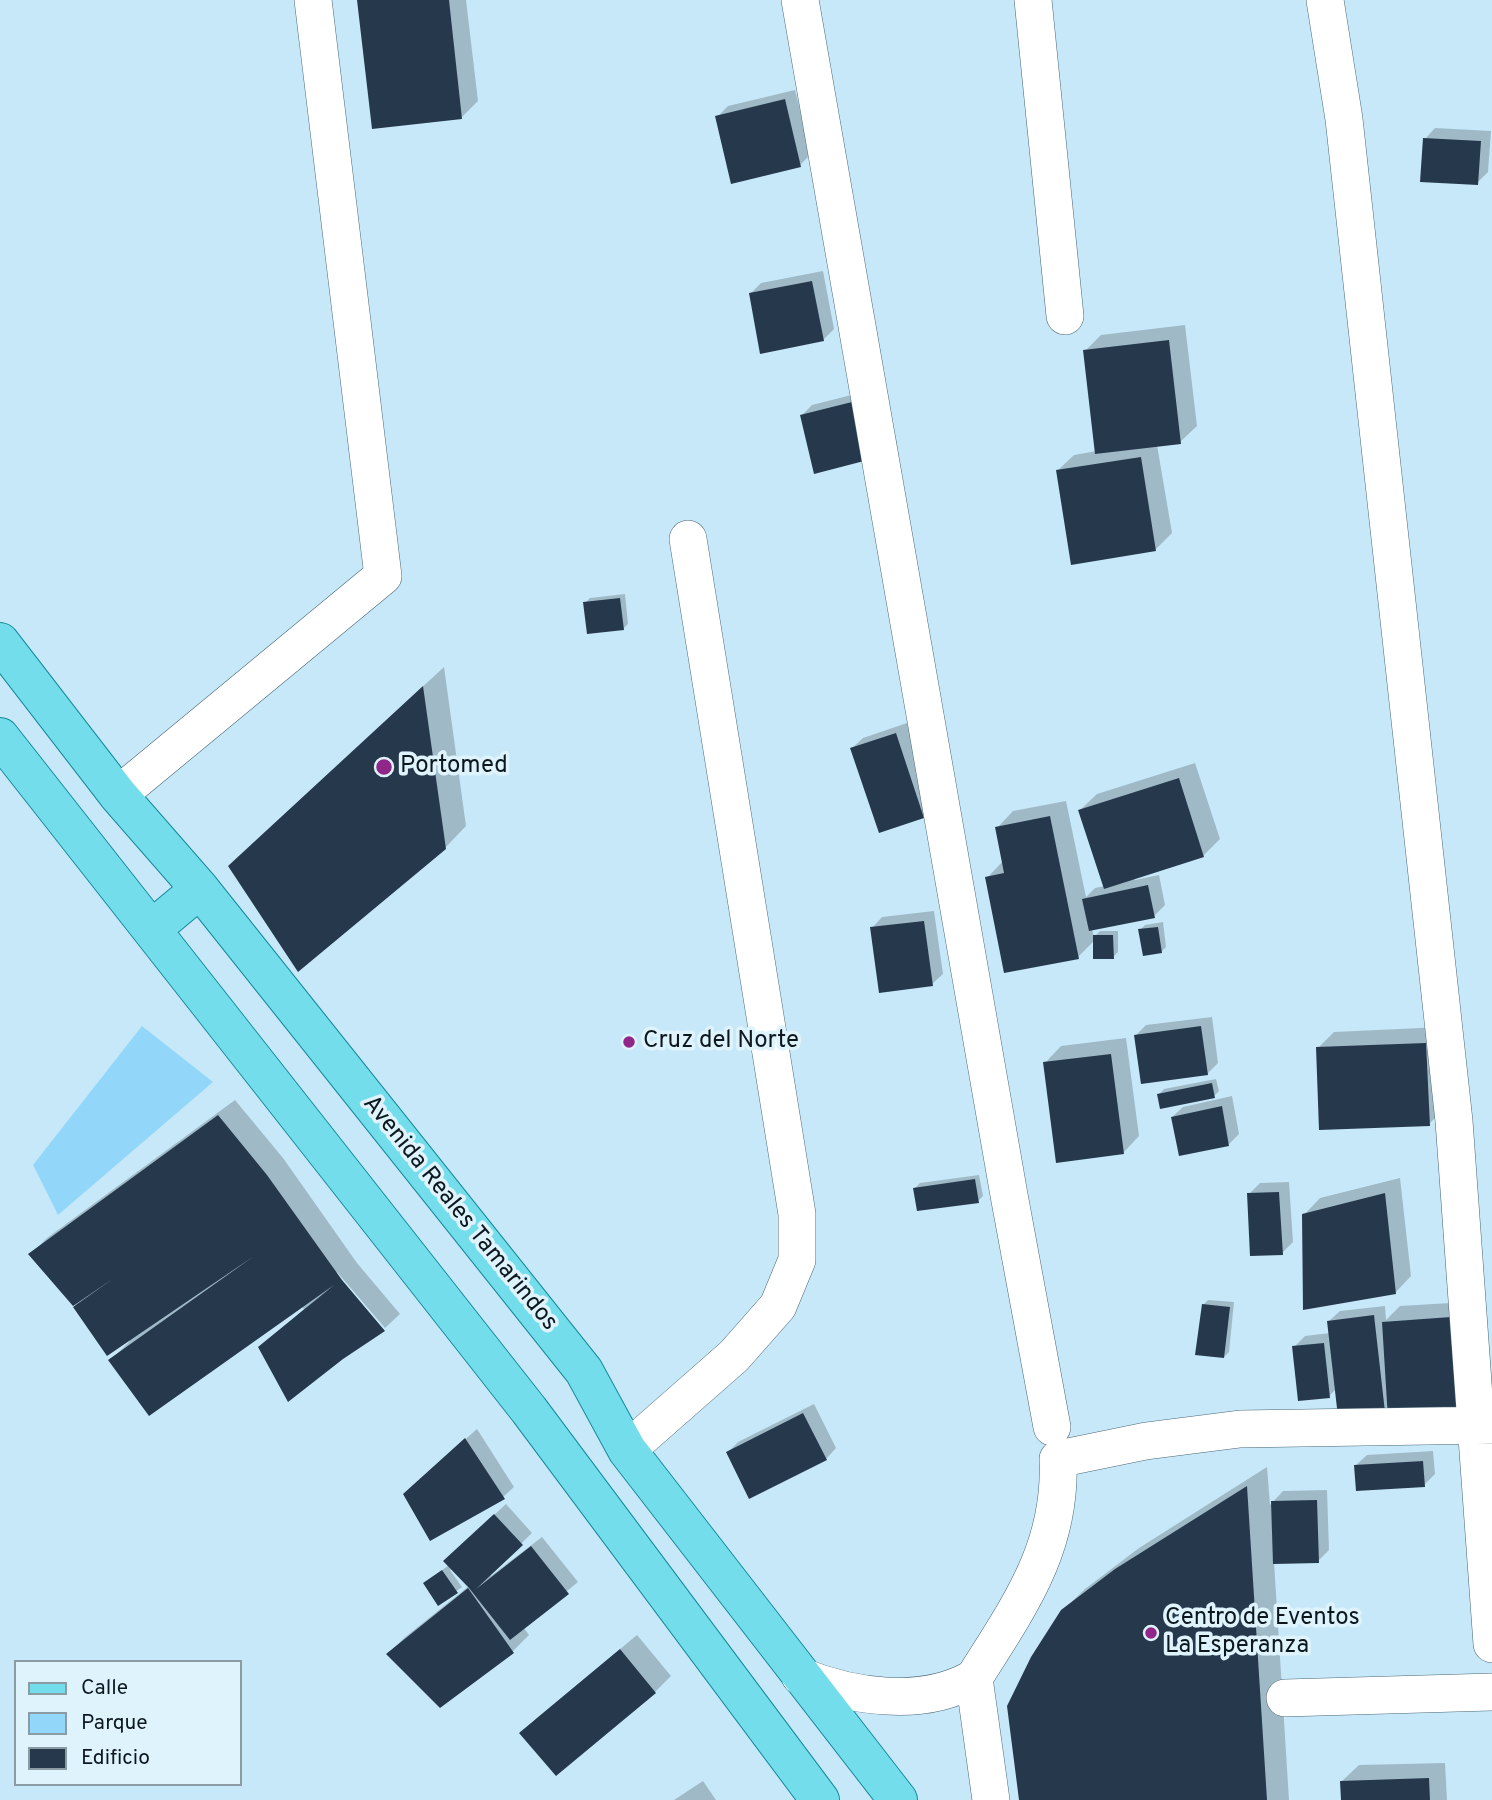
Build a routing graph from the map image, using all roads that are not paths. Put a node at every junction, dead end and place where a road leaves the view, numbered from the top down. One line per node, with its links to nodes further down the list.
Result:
1 (313, 0): 9 (street)
2 (800, 0): 13 (street)
3 (1033, 0): 5 (street)
4 (1325, 0): 12 (street)
5 (1065, 316)
6 (688, 540): 14 (street)
7 (0, 642): 9 (main road, Avenida Reales Tamarindos)
8 (0, 737): 11 (main road)
9 (118, 795): 10 (main road, Avenida Reales Tamarindos)
10 (200, 889): 11 (main road); 14 (main road, Avenida Reales Tamarindos)
11 (152, 929): 20 (main road)
12 (1484, 1425): 15 (street); 17 (street)
13 (1052, 1427)
14 (627, 1450): 16 (main road, Avenida Reales Tamarindos)
15 (1492, 1644)
16 (800, 1676): 17 (street); 21 (main road, Avenida Reales Tamarindos)
17 (974, 1678): 22 (street)
18 (1492, 1692): 19 (street)
19 (1285, 1698)
20 (820, 1800)
21 (898, 1800)
22 (991, 1800)

